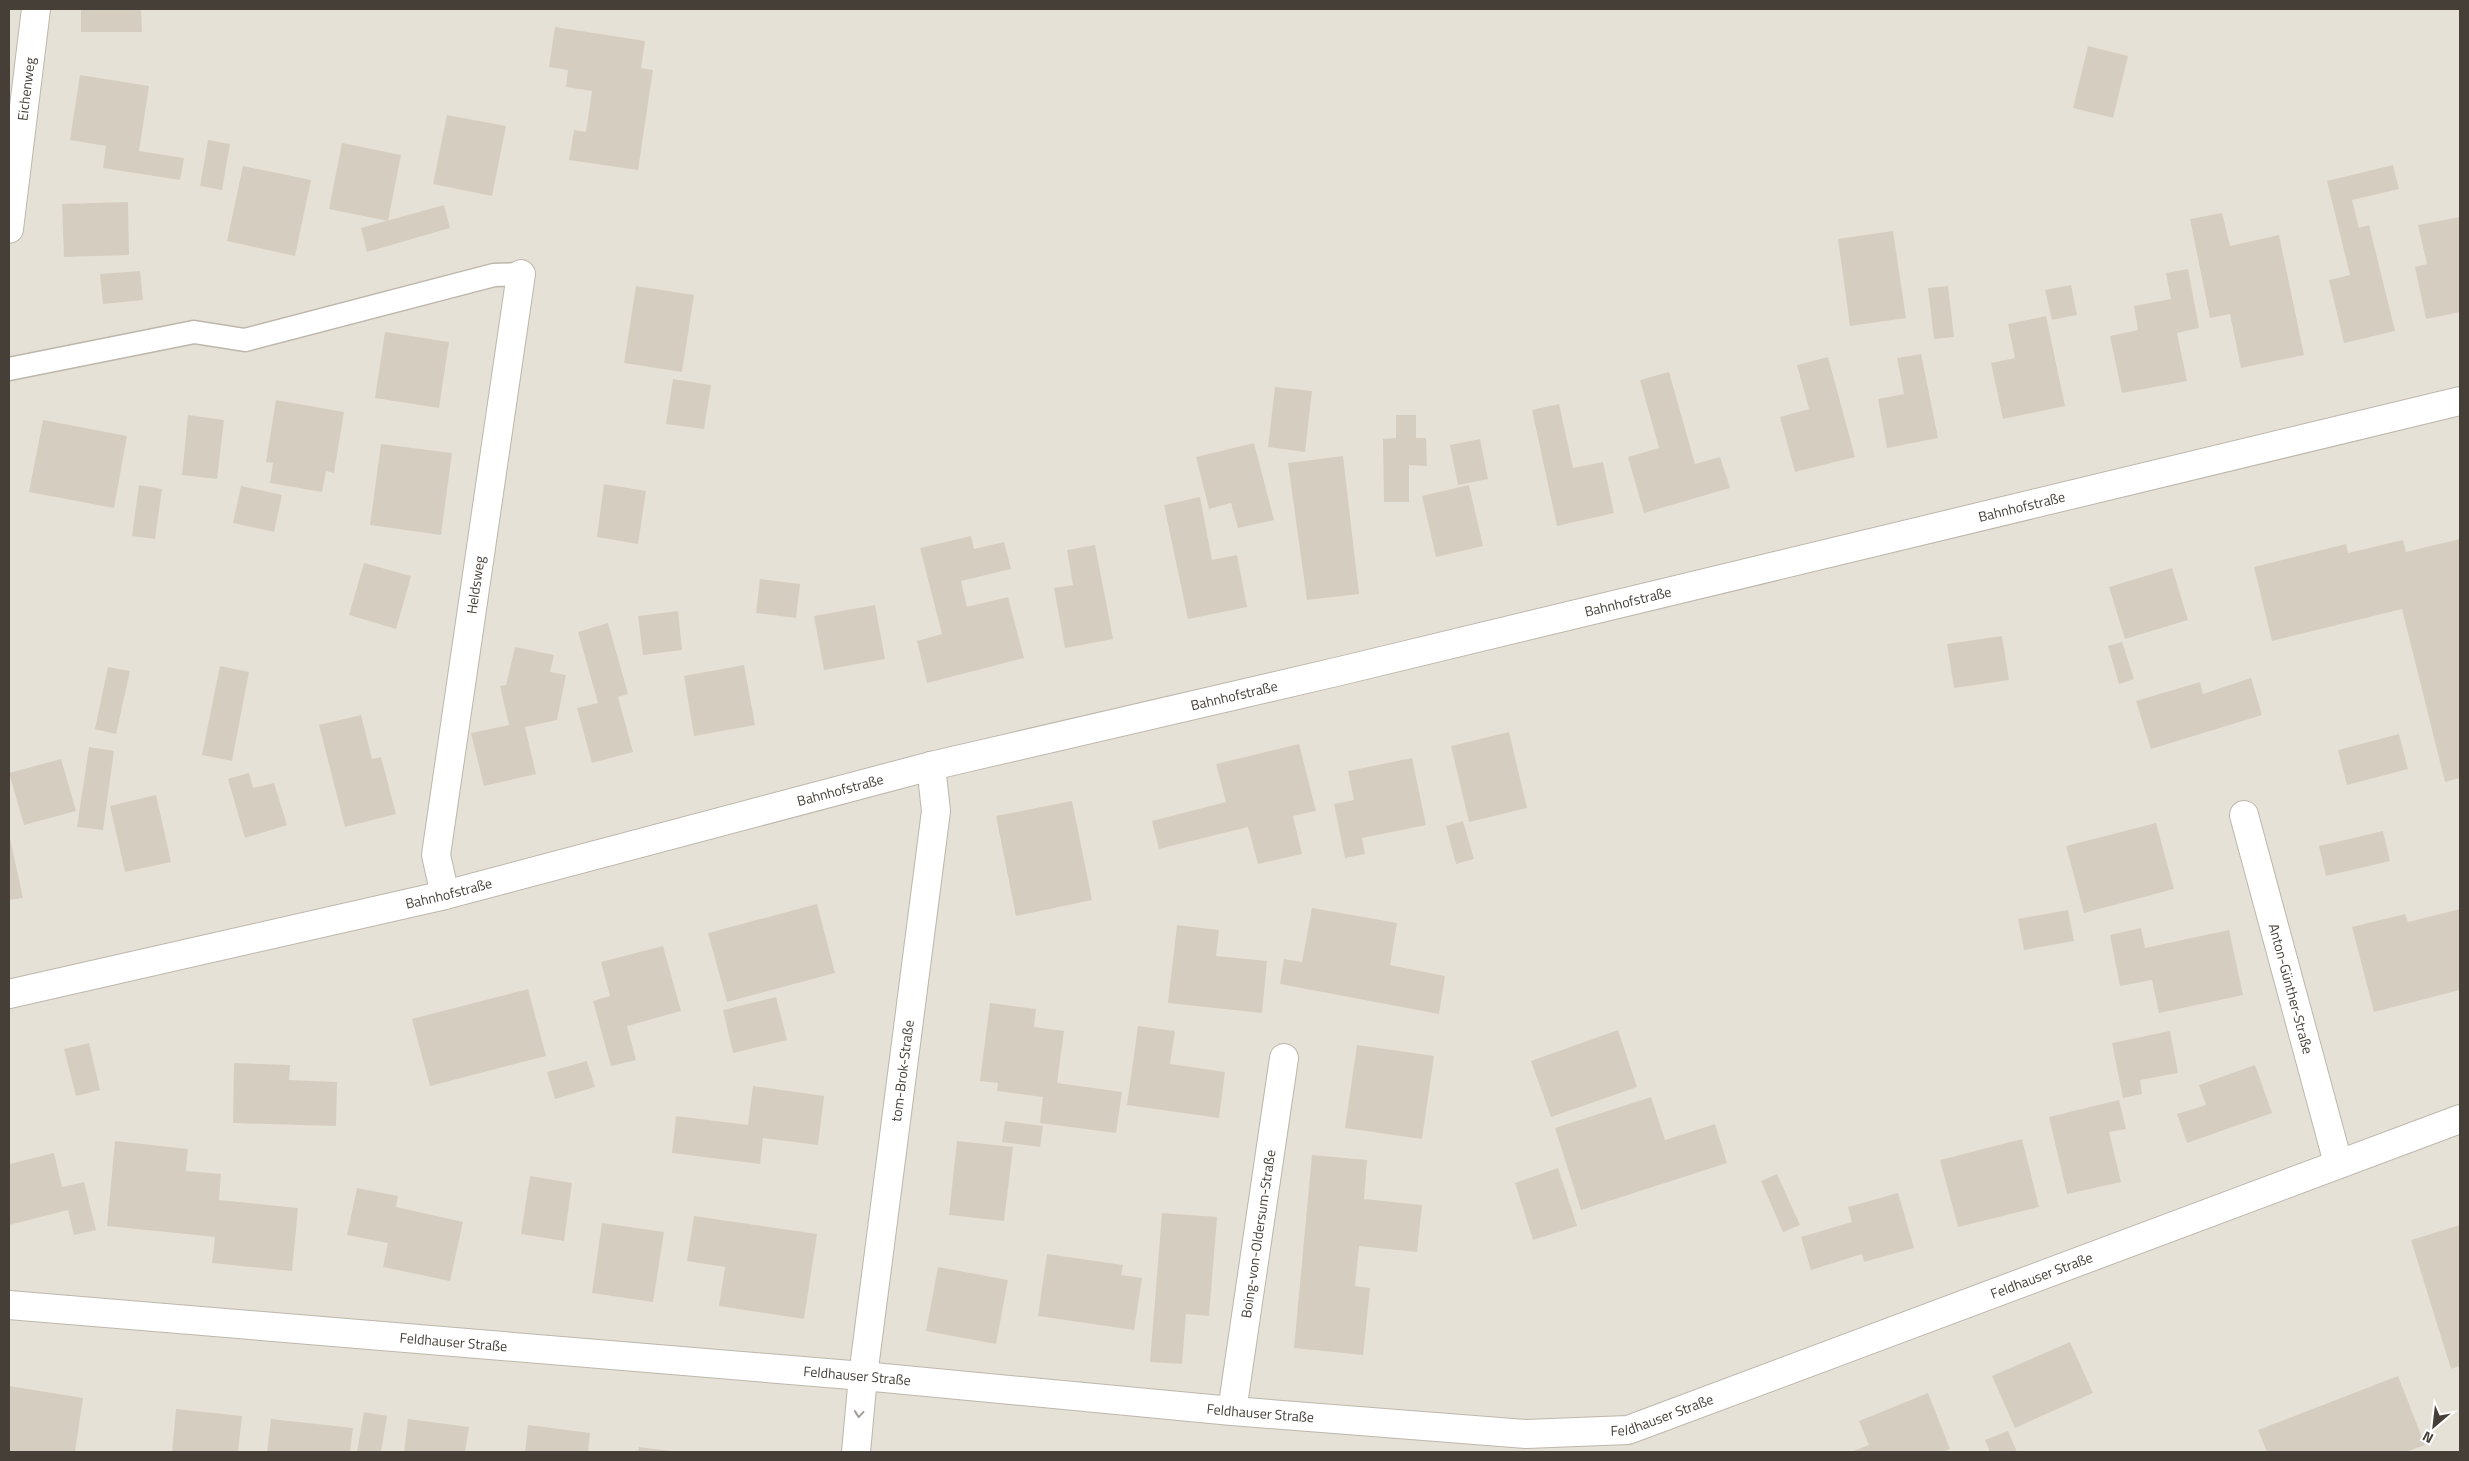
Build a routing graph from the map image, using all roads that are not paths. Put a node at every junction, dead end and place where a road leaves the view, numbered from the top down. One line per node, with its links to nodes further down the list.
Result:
1 (36, 9): 2 (street, Eichenweg)
2 (9, 229)
3 (521, 274): 4 (lane); 8 (street, Heldsweg)
4 (9, 369)
5 (2460, 401): 6 (street, Bahnhofstraße)
6 (931, 766): 8 (street, Bahnhofstraße); 14 (street, tom-Brok-Straße)
7 (2244, 815): 12 (street, Anton-Günther-Straße)
8 (445, 895): 9 (street, Bahnhofstraße)
9 (9, 994)
10 (1284, 1058): 15 (street, Boing-von-Oldersum-Straße)
11 (2460, 1119): 12 (street, Feldhauser Straße)
12 (2338, 1164): 15 (street, Feldhauser Straße)
13 (9, 1305): 14 (street, Feldhauser Straße)
14 (863, 1376): 15 (street, Feldhauser Straße); 16 (street, tom-Brok-Straße, one-way to 16)
15 (1232, 1410)
16 (856, 1452)

